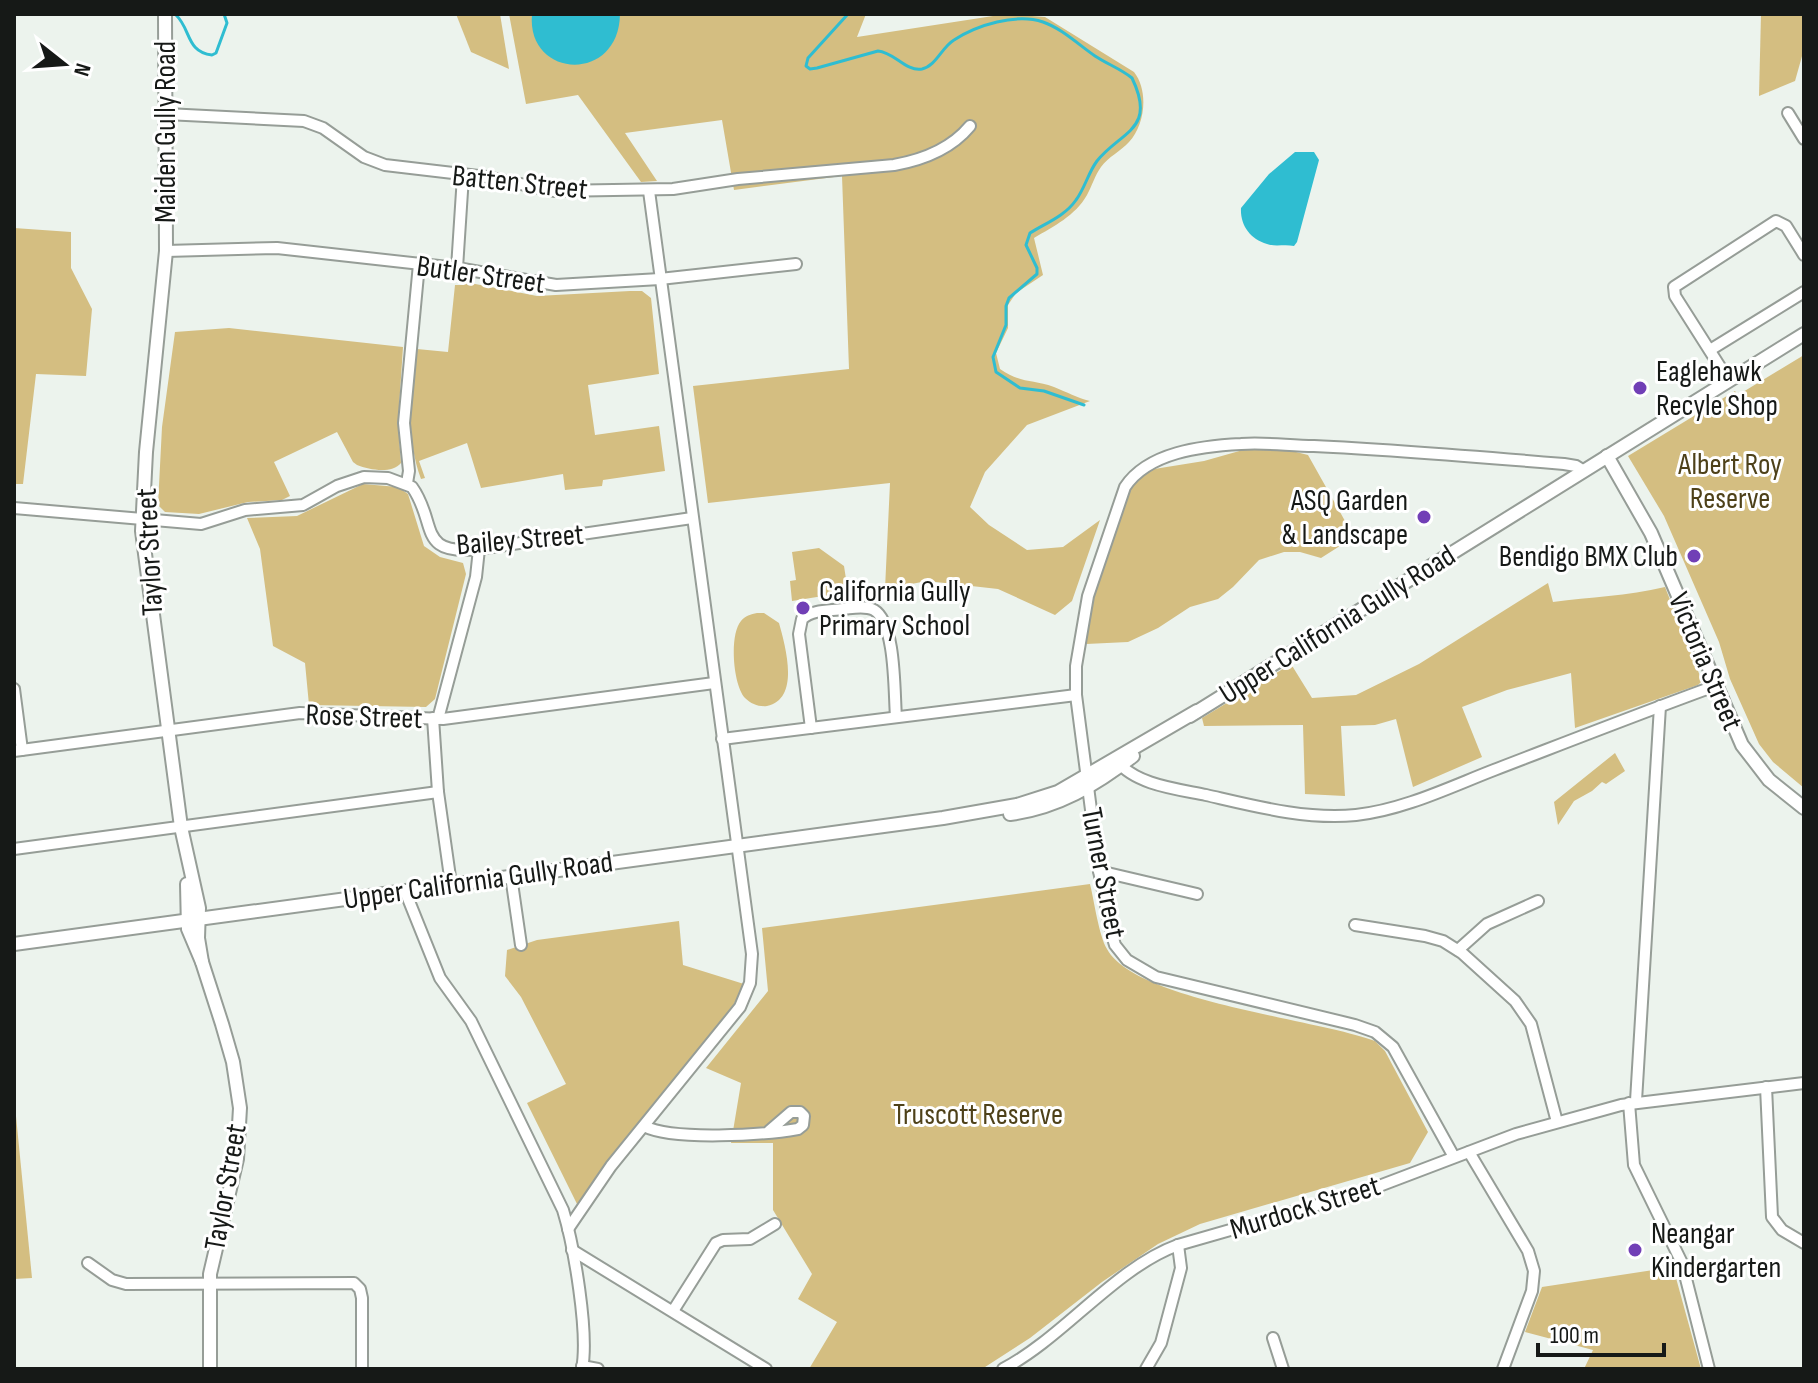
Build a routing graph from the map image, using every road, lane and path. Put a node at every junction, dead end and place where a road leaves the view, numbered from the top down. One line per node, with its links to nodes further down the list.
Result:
1 (165, 14): 3 (street, Maiden Gully Road)
2 (1788, 113): 5 (street)
3 (166, 114): 6 (street, Batten Street); 8 (street, Maiden Gully Road)
4 (970, 126): 7 (street, Batten Street)
5 (1804, 139)
6 (463, 176): 7 (street, Batten Street); 12 (street)
7 (649, 191): 13 (street)
8 (166, 251): 10 (street, Butler Street); 23 (street, Taylor Street)
9 (1804, 255): 16 (street)
10 (419, 264): 12 (street, Butler Street); 20 (street)
11 (796, 264): 13 (street, Butler Street)
12 (457, 268): 13 (street, Butler Street)
13 (660, 279): 22 (street)
14 (1804, 292): 16 (street)
15 (1804, 334): 17 (street, Upper California Gully Road)
16 (1710, 350): 17 (street)
17 (1729, 381): 18 (street, Upper California Gully Road)
18 (1607, 456): 19 (street, Upper California Gully Road); 26 (street, Victoria Street)
19 (1584, 471): 28 (street, Turner Street); 36 (street, Upper California Gully Road)
20 (407, 483): 23 (street); 24 (street, Bailey Street)
21 (14, 508): 23 (street)
22 (692, 518): 24 (street, Bailey Street); 25 (street)
23 (142, 519): 33 (street, Taylor Street)
24 (479, 549): 31 (street)
25 (714, 683): 31 (street, Rose Street); 34 (street)
26 (1715, 686): 29 (street); 39 (street, Victoria Street)
27 (14, 689): 35 (street)
28 (1076, 695): 30 (street); 37 (street, Turner Street)
29 (1660, 706): 36 (street); 56 (street)
30 (896, 717): 32 (street); 32 (street)
31 (436, 718): 33 (street, Rose Street); 38 (street)
32 (811, 728): 34 (street)
33 (167, 732): 35 (street, Rose Street); 40 (street, Taylor Street)
34 (722, 739): 41 (street)
35 (18, 751)
36 (1118, 763): 37 (street, Upper California Gully Road)
37 (1086, 783): 41 (street, Upper California Gully Road); 43 (street, Turner Street)
38 (438, 792): 40 (street); 45 (street)
39 (1804, 808)
40 (181, 827): 42 (street); 49 (street, Taylor Street)
41 (737, 845): 44 (street, Upper California Gully Road); 58 (street)
42 (14, 849)
43 (1099, 871): 47 (street); 61 (street, Turner Street)
44 (511, 876): 45 (street, Upper California Gully Road); 52 (street)
45 (451, 884): 46 (street, Upper California Gully Road)
46 (405, 891): 49 (street, Upper California Gully Road); 63 (street)
47 (1197, 894)
48 (1538, 901): 53 (street)
49 (193, 919): 51 (street, Upper California Gully Road); 68 (street, Taylor Street)
50 (1355, 925): 53 (street)
51 (14, 944)
52 (521, 945)
53 (1458, 950): 57 (street)
54 (1804, 1083): 55 (street, Murdock Street)
55 (1766, 1087): 56 (street, Murdock Street); 64 (street)
56 (1633, 1102): 57 (street, Murdock Street); 80 (street)
57 (1557, 1122): 60 (street, Murdock Street)
58 (644, 1126): 59 (street); 63 (street)
59 (769, 1131)
60 (1469, 1152): 61 (street, Murdock Street); 79 (street)
61 (1454, 1157): 65 (street, Murdock Street)
62 (775, 1224): 69 (street)
63 (568, 1229): 66 (street)
64 (1804, 1243)
65 (1178, 1245): 76 (street, Murdock Street); 77 (street)
66 (572, 1250): 69 (street); 71 (street)
67 (88, 1263): 68 (street)
68 (209, 1283): 72 (street, Taylor Street); 73 (street)
69 (673, 1311): 75 (street)
70 (1273, 1338): 78 (street)
71 (582, 1368): 74 (street)
72 (210, 1369)
73 (362, 1369)
74 (598, 1369)
75 (766, 1369)
76 (1003, 1369)
77 (1146, 1369)
78 (1283, 1369)
79 (1503, 1369)
80 (1709, 1369)

